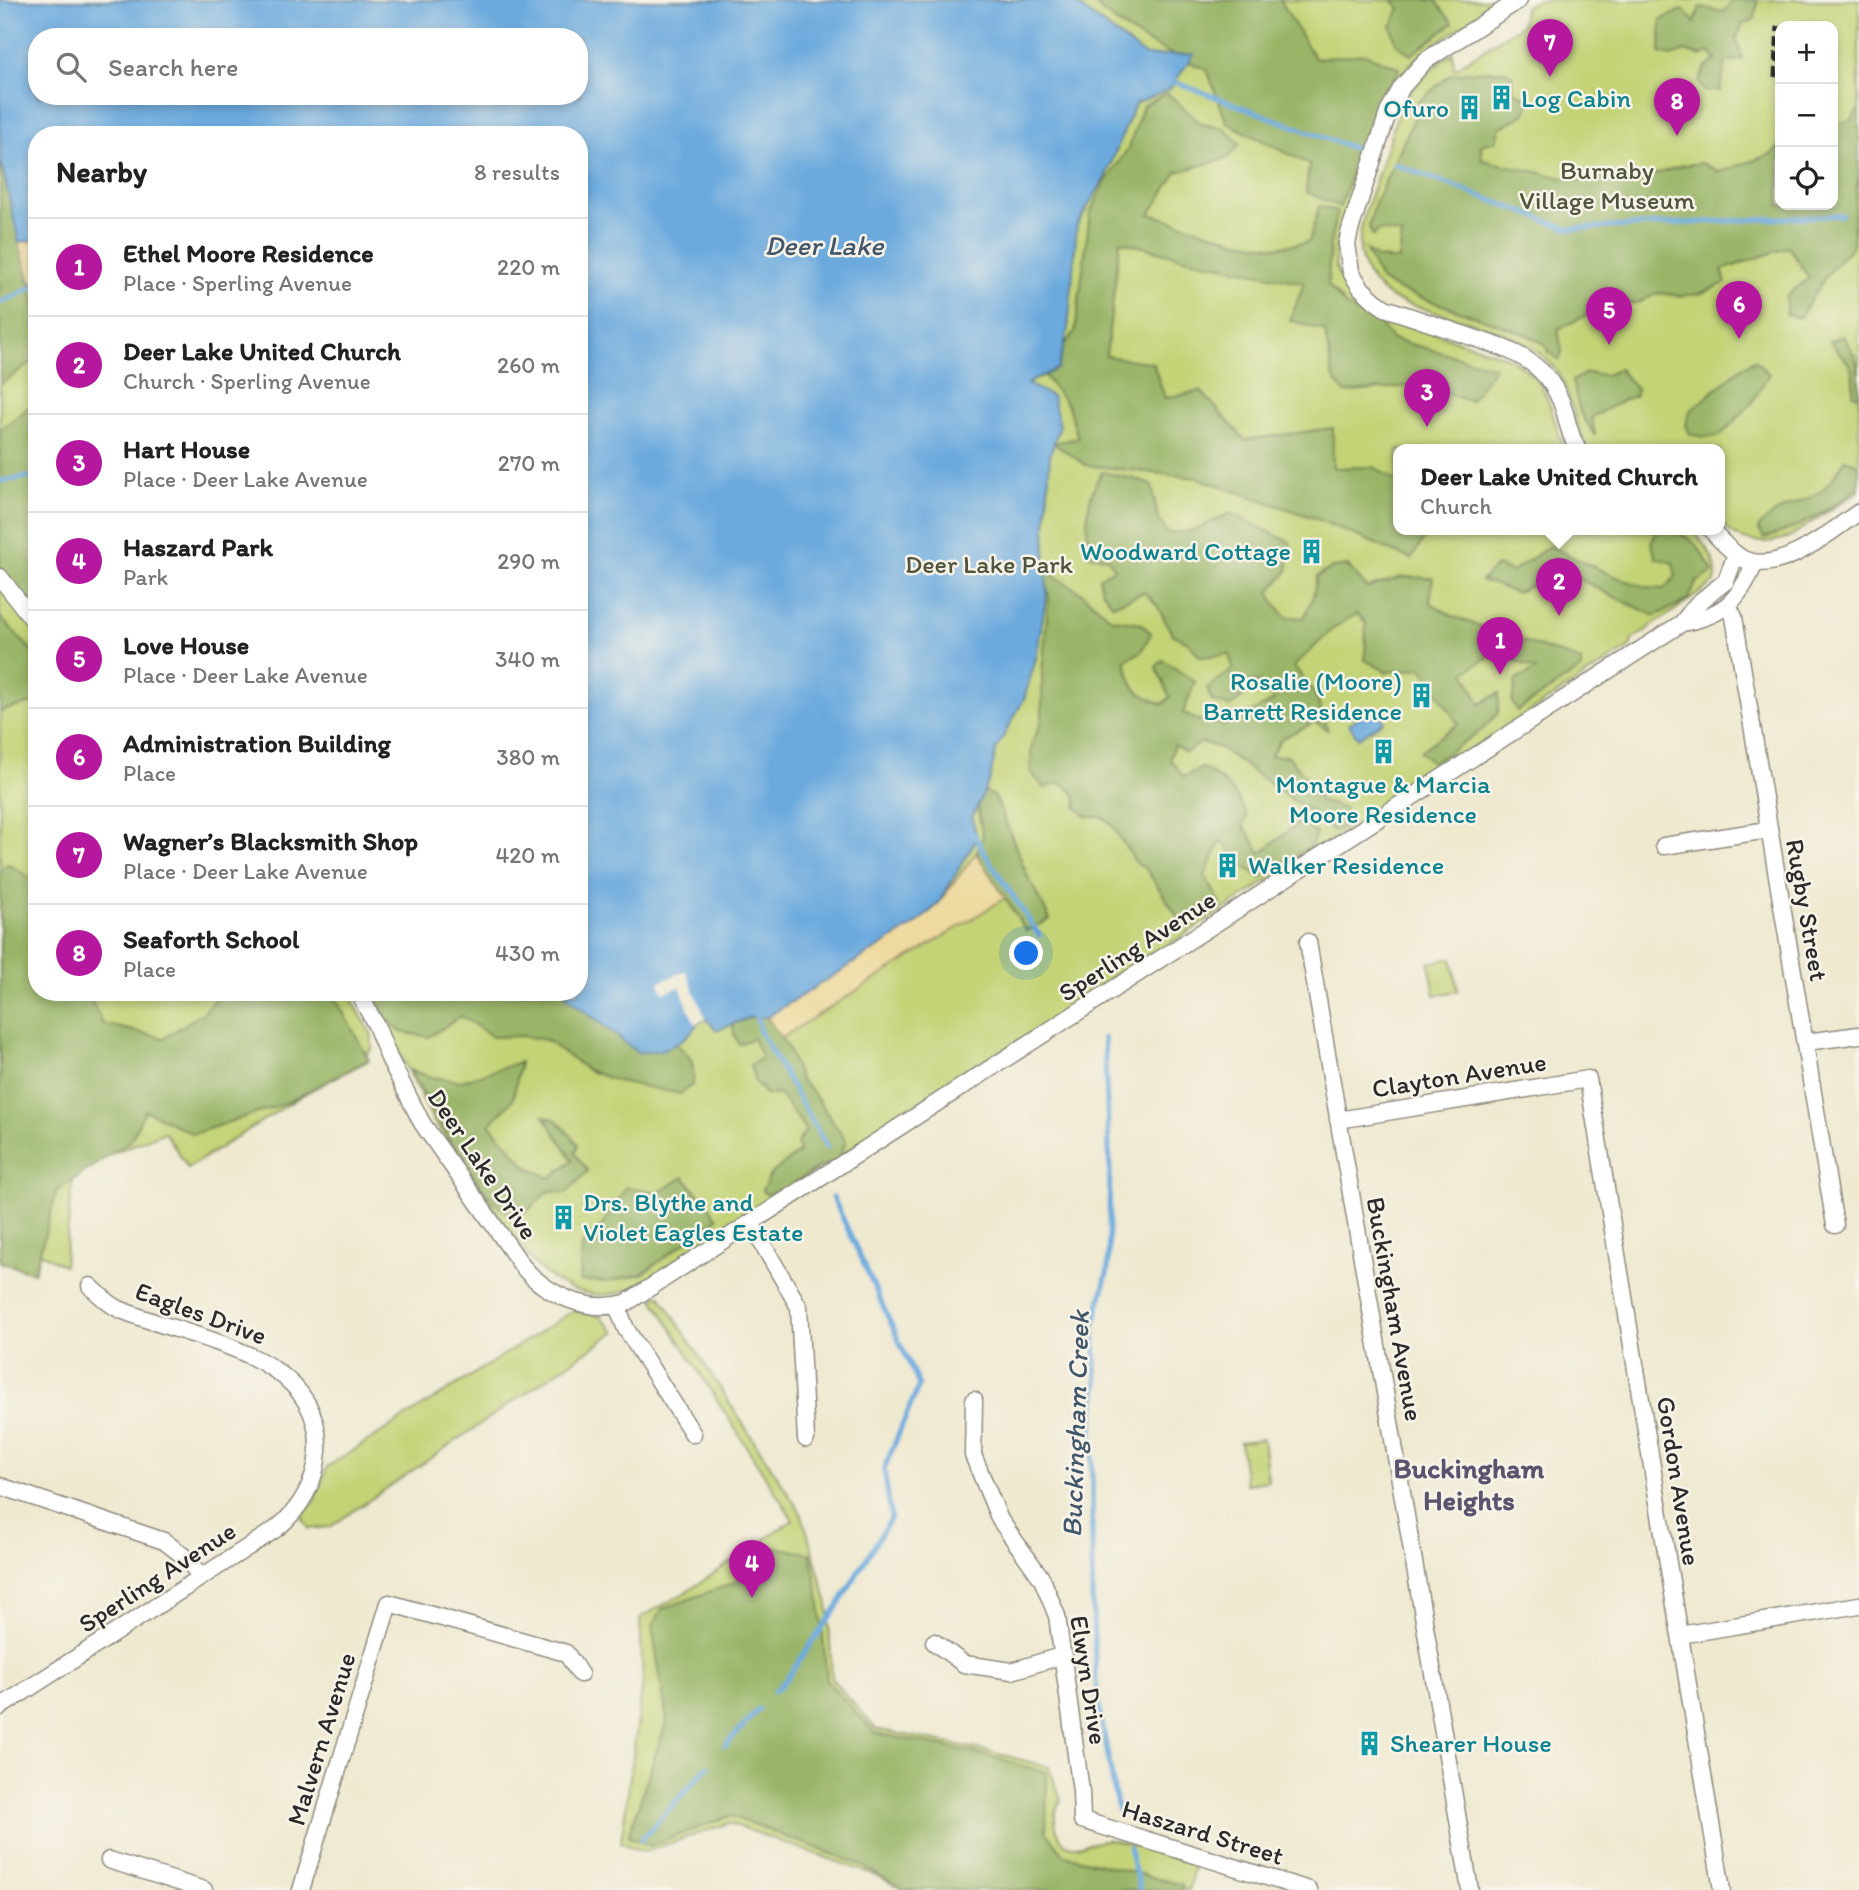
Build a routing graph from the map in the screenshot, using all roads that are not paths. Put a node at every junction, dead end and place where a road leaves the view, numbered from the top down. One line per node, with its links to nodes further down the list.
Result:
1 (1519, 0): 2 (street)
2 (1575, 444)
3 (1859, 512): 6 (street)
4 (1716, 535): 5 (street)
5 (1736, 554): 6 (street); 10 (street, Sperling Avenue)
6 (1755, 563): 8 (street, Sperling Avenue)
7 (0, 577): 9 (street)
8 (1728, 605): 10 (street, Sperling Avenue); 11 (street, Rugby Street)
9 (28, 613)
10 (1682, 623): 19 (street, Sperling Avenue)
11 (1768, 830): 12 (street); 16 (street, Rugby Street)
12 (1664, 846)
13 (1308, 942): 18 (street, Buckingham Avenue)
14 (362, 1001): 22 (street, Deer Lake Drive)
15 (1859, 1035): 16 (street)
16 (1806, 1042): 20 (street, Rugby Street)
17 (1588, 1079): 18 (street, Clayton Avenue); 30 (street, Gordon Avenue)
18 (1338, 1120): 40 (street, Buckingham Avenue)
19 (751, 1224): 22 (street, Sperling Avenue); 25 (street)
20 (1835, 1225)
21 (90, 1286): 26 (street, Eagles Drive)
22 (617, 1306): 24 (street)
23 (974, 1400): 32 (street, Elwyn Drive)
24 (692, 1434)
25 (806, 1439)
26 (316, 1465): 28 (street, Sperling Avenue)
27 (0, 1486): 28 (street)
28 (201, 1577): 34 (street, Sperling Avenue)
29 (1859, 1605): 30 (street)
30 (1680, 1635): 41 (street, Gordon Avenue)
31 (934, 1642): 32 (street)
32 (1064, 1655): 35 (street, Elwyn Drive)
33 (580, 1674): 38 (street, Malvern Avenue)
34 (0, 1707)
35 (1082, 1820): 39 (street, Haszard Street)
36 (109, 1860): 37 (street)
37 (204, 1890)
38 (300, 1890)
39 (1309, 1890)
40 (1470, 1890)
41 (1722, 1890)

